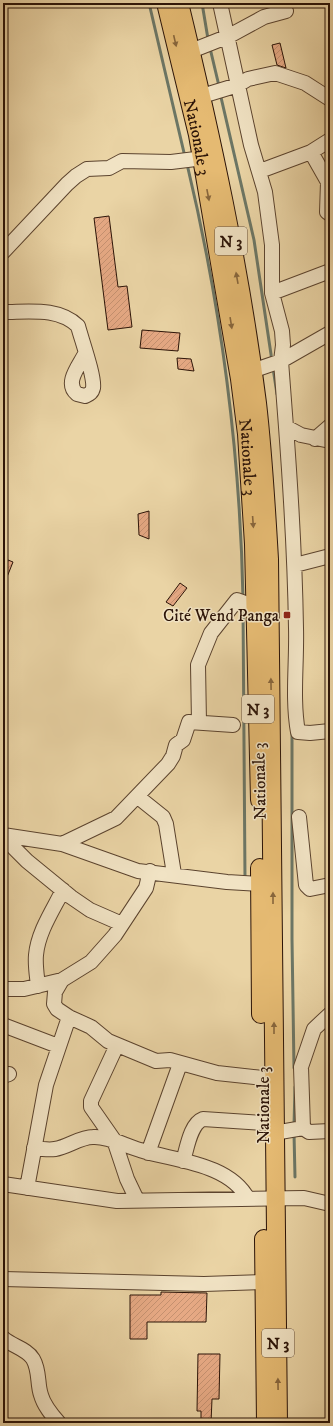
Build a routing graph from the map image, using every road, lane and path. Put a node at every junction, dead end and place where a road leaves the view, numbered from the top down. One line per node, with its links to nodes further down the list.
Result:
1 (166, 3): 12 (main road, Nationale 3 / N 3, one-way to 12)
2 (179, 3): 6 (main road, Nationale 3 / N 3)
3 (220, 3): 5 (street)
4 (286, 11): 5 (street)
5 (229, 36): 6 (street); 7 (street)
6 (191, 51): 8 (main road, Nationale 3 / N 3)
7 (238, 85): 8 (street); 9 (street); 13 (street)
8 (202, 96): 12 (main road, Nationale 3 / N 3)
9 (330, 99)
10 (330, 140): 11 (street)
11 (311, 152): 13 (street); 14 (street)
12 (209, 158): 15 (street); 22 (main road, Nationale 3 / N 3)
13 (260, 171): 17 (street)
14 (330, 214)
15 (3, 252)
16 (330, 271): 17 (street)
17 (272, 293): 21 (street)
18 (3, 312): 20 (street)
19 (330, 333): 21 (street)
20 (85, 354)
21 (281, 361): 22 (street); 24 (street)
22 (246, 375): 29 (main road, Nationale 3 / N 3, one-way to 29); 53 (main road, Nationale 3 / N 3, one-way to 22)
23 (330, 426): 25 (street)
24 (286, 427): 25 (street); 28 (street)
25 (315, 439): 26 (street)
26 (330, 441)
27 (330, 556): 28 (street)
28 (295, 565): 32 (street)
29 (256, 607): 30 (street); 39 (main road, Nationale 3 / N 3)
30 (199, 722): 31 (street); 33 (street)
31 (232, 725)
32 (330, 731)
33 (138, 797): 36 (street); 38 (street)
34 (299, 817): 40 (street)
35 (4, 835): 36 (street); 41 (street)
36 (62, 844): 37 (street)
37 (150, 871): 38 (street); 42 (street)
38 (174, 874): 39 (street)
39 (260, 884): 52 (main road, Nationale 3 / N 3)
40 (330, 885)
41 (63, 890): 42 (street); 44 (street)
42 (122, 924): 43 (street)
43 (62, 980): 44 (street); 47 (street)
44 (38, 986): 45 (street)
45 (3, 989)
46 (330, 1014): 54 (street)
47 (68, 1017): 49 (street); 50 (street)
48 (3, 1025): 50 (street)
49 (117, 1045): 51 (street); 56 (street)
50 (58, 1046): 57 (street)
51 (180, 1064): 52 (street); 58 (street)
52 (263, 1078): 53 (main road, Nationale 3 / N 3)
53 (269, 1128): 54 (street); 59 (street); 62 (main road, N 3)
54 (303, 1128): 55 (street)
55 (330, 1131)
56 (114, 1140): 57 (street); 58 (street); 63 (street)
57 (34, 1148): 61 (street)
58 (148, 1153): 59 (street)
59 (183, 1161): 62 (street)
60 (3, 1184): 61 (street)
61 (27, 1188): 63 (street)
62 (262, 1199): 63 (street); 64 (street); 66 (main road, N 3); 70 (main road, N 3, one-way to 62)
63 (137, 1200)
64 (330, 1204)
65 (3, 1279): 66 (street)
66 (264, 1282): 69 (main road, N 3)
67 (3, 1338): 68 (street)
68 (59, 1423)
69 (266, 1423)
70 (278, 1423)

